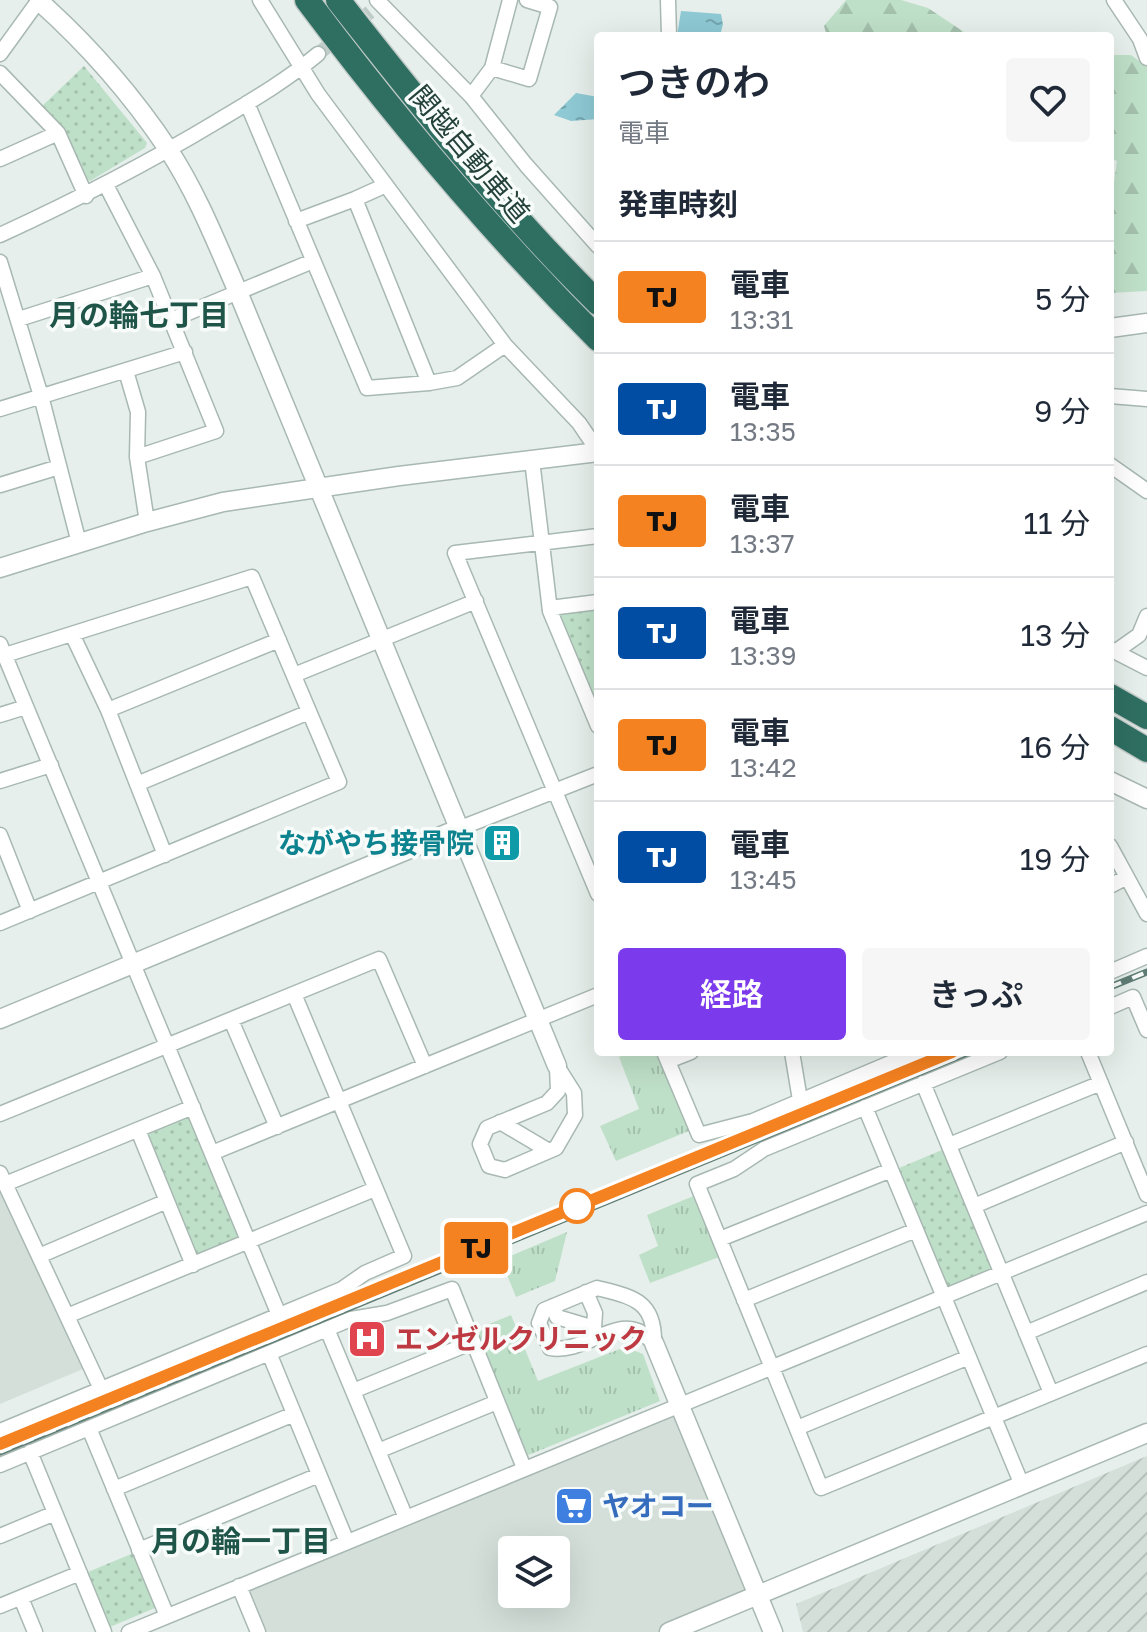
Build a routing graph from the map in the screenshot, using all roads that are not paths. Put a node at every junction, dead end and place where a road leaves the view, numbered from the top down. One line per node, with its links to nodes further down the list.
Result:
1 (260, 0): 14 (street)
2 (307, 0): 38 (highway, 関越自動車道)
3 (338, 0): 33 (highway, 関越自動車道)
4 (510, 0): 15 (street)
5 (527, 0): 15 (street)
6 (668, 0): 10 (street)
7 (39, 1): 11 (street); 20 (street)
8 (1121, 2): 13 (street)
9 (376, 5): 17 (street)
10 (669, 32)
11 (0, 54)
12 (318, 54): 14 (street)
13 (1147, 58)
14 (302, 67): 18 (street); 23 (street)
15 (492, 68): 17 (street)
16 (0, 73): 19 (street)
17 (471, 96): 28 (street)
18 (247, 103): 20 (street); 26 (street)
19 (58, 133): 21 (street); 24 (street)
20 (169, 150): 22 (street); 32 (street)
21 (0, 159)
22 (106, 185): 24 (street); 31 (street)
23 (386, 185): 25 (street); 39 (street)
24 (86, 196): 27 (street)
25 (355, 199): 26 (street); 42 (street)
26 (296, 221): 29 (street)
27 (0, 235)
28 (594, 242)
29 (313, 261): 32 (street); 42 (street)
30 (0, 262): 34 (street)
31 (153, 276): 34 (street); 35 (street)
32 (238, 292): 35 (street); 54 (street)
33 (594, 299)
34 (19, 319): 43 (street)
35 (171, 320): 40 (street)
36 (1147, 323): 37 (street)
37 (1114, 327)
38 (594, 335)
39 (505, 345): 42 (street); 47 (street)
40 (185, 352): 41 (street); 49 (street)
41 (126, 371): 43 (street); 49 (street)
42 (429, 383)
43 (41, 396): 46 (street); 51 (street)
44 (1114, 396): 45 (street)
45 (1147, 399)
46 (0, 409)
47 (594, 446)
48 (594, 452): 50 (street)
49 (137, 457): 56 (street)
50 (532, 460): 54 (street); 59 (street)
51 (59, 467): 53 (street); 58 (street)
52 (1114, 468): 55 (street)
53 (0, 485)
54 (318, 487): 56 (street); 67 (street)
55 (1147, 491)
56 (147, 522): 58 (street)
57 (594, 536): 59 (street)
58 (79, 543): 60 (street)
59 (542, 543): 61 (street); 63 (street)
60 (0, 568)
61 (476, 601): 67 (street); 87 (street)
62 (594, 602): 63 (street)
63 (550, 608): 78 (street)
64 (1147, 616): 69 (street)
65 (72, 634): 66 (street); 68 (street); 75 (street)
66 (279, 640): 72 (street); 75 (street)
67 (380, 640): 72 (street); 89 (street)
68 (2, 650): 74 (street)
69 (1114, 650)
70 (1114, 652): 71 (street)
71 (1147, 668)
72 (294, 675): 76 (street)
73 (1114, 698): 79 (highway)
74 (26, 707): 77 (street); 82 (street)
75 (108, 710): 86 (street)
76 (309, 712): 86 (street); 92 (street)
77 (0, 715)
78 (594, 716)
79 (1147, 717)
80 (1114, 730): 81 (highway)
81 (1147, 750)
82 (51, 765): 84 (street); 95 (street)
83 (594, 776): 87 (street)
84 (0, 781)
85 (1114, 783): 88 (street)
86 (137, 784): 92 (street)
87 (555, 791): 89 (street); 93 (street)
88 (1147, 799)
89 (458, 829): 101 (street); 108 (street)
90 (0, 835): 97 (street)
91 (1114, 853): 94 (street)
92 (165, 855): 95 (street)
93 (593, 867)
94 (1127, 877): 96 (street); 98 (street)
95 (99, 882): 97 (street); 101 (street)
96 (1114, 884)
97 (30, 911): 99 (street)
98 (1147, 914)
99 (0, 923)
100 (1147, 956): 102 (street)
101 (133, 964): 106 (street); 110 (street)
102 (1114, 970)
103 (294, 994): 107 (street); 116 (street); 121 (street)
104 (594, 997): 108 (street)
105 (1114, 1005): 109 (street)
106 (1, 1015)
107 (231, 1020): 110 (street); 126 (street)
108 (538, 1020): 116 (street); 117 (street)
109 (1147, 1030)
110 (167, 1046): 122 (street); 124 (street)
111 (793, 1056): 120 (street)
112 (906, 1056): 120 (street)
113 (990, 1056): 118 (street)
114 (1090, 1056): 119 (street)
115 (666, 1057): 120 (street)
116 (425, 1066): 121 (street)
117 (557, 1066): 125 (street); 130 (street)
118 (923, 1083): 123 (street); 129 (street)
119 (1101, 1083): 128 (street); 129 (street)
120 (800, 1100)
121 (339, 1101): 126 (street); 134 (street)
122 (193, 1107): 127 (street); 131 (street)
123 (865, 1107): 132 (street); 140 (street)
124 (0, 1114)
125 (500, 1122): 130 (street); 130 (street)
126 (277, 1127): 131 (street)
127 (138, 1130): 133 (street); 136 (street)
128 (1126, 1142): 135 (street); 137 (street)
129 (949, 1145): 137 (street)
130 (549, 1151)
131 (212, 1153): 141 (street)
132 (891, 1170): 139 (street); 140 (street)
133 (3, 1178): 142 (street)
134 (375, 1189): 141 (street); 150 (street)
135 (1147, 1195)
136 (167, 1201): 142 (street); 143 (street)
137 (974, 1206): 144 (street)
138 (1147, 1213): 144 (street)
139 (916, 1230): 147 (street); 148 (street)
140 (720, 1239): 148 (street)
141 (249, 1242): 143 (street); 150 (street)
142 (39, 1256): 151 (street)
143 (193, 1265): 151 (street)
144 (1001, 1273): 147 (street); 154 (street)
145 (1147, 1282): 154 (street)
146 (586, 1292): 149 (street); 153 (street); 156 (street)
147 (944, 1296): 159 (street); 160 (street)
148 (744, 1300): 160 (street)
149 (553, 1306): 153 (street); 153 (street)
150 (279, 1315): 161 (street)
151 (67, 1316): 161 (street)
152 (327, 1329): 155 (street); 157 (street); 162 (street)
153 (596, 1333): 156 (street)
154 (1026, 1333): 163 (street)
155 (473, 1342): 162 (street); 164 (street)
156 (654, 1343): 165 (street)
157 (269, 1353): 166 (street); 168 (street)
158 (1147, 1354): 163 (street)
159 (969, 1357): 167 (street); 169 (street)
160 (772, 1367): 165 (street); 169 (street)
161 (101, 1389): 170 (street)
162 (353, 1391): 172 (street)
163 (1051, 1393): 167 (street)
164 (497, 1402): 172 (street); 175 (street)
165 (680, 1405): 175 (street); 186 (street)
166 (294, 1414): 176 (street); 178 (street)
167 (994, 1417): 169 (street); 177 (street)
168 (89, 1428): 173 (street); 178 (street)
169 (797, 1428)
170 (0, 1431)
171 (1147, 1433): 177 (street)
172 (378, 1451): 180 (street)
173 (30, 1452): 174 (street); 179 (street)
174 (0, 1465)
175 (524, 1468): 180 (street)
176 (319, 1475): 182 (street); 183 (street)
177 (1022, 1485): 186 (street)
178 (114, 1489): 183 (street)
179 (55, 1513): 181 (street); 184 (street)
180 (406, 1518): 182 (street)
181 (0, 1536)
182 (347, 1542): 185 (street)
183 (139, 1550): 189 (street)
184 (80, 1573): 187 (street); 191 (street)
185 (239, 1586): 189 (street); 193 (street)
186 (758, 1595): 194 (street); 195 (street)
187 (21, 1598): 188 (street); 190 (street)
188 (0, 1606)
189 (167, 1616): 192 (street)
190 (35, 1632)
191 (104, 1632)
192 (129, 1632)
193 (258, 1632)
194 (669, 1632)
195 (773, 1632)

